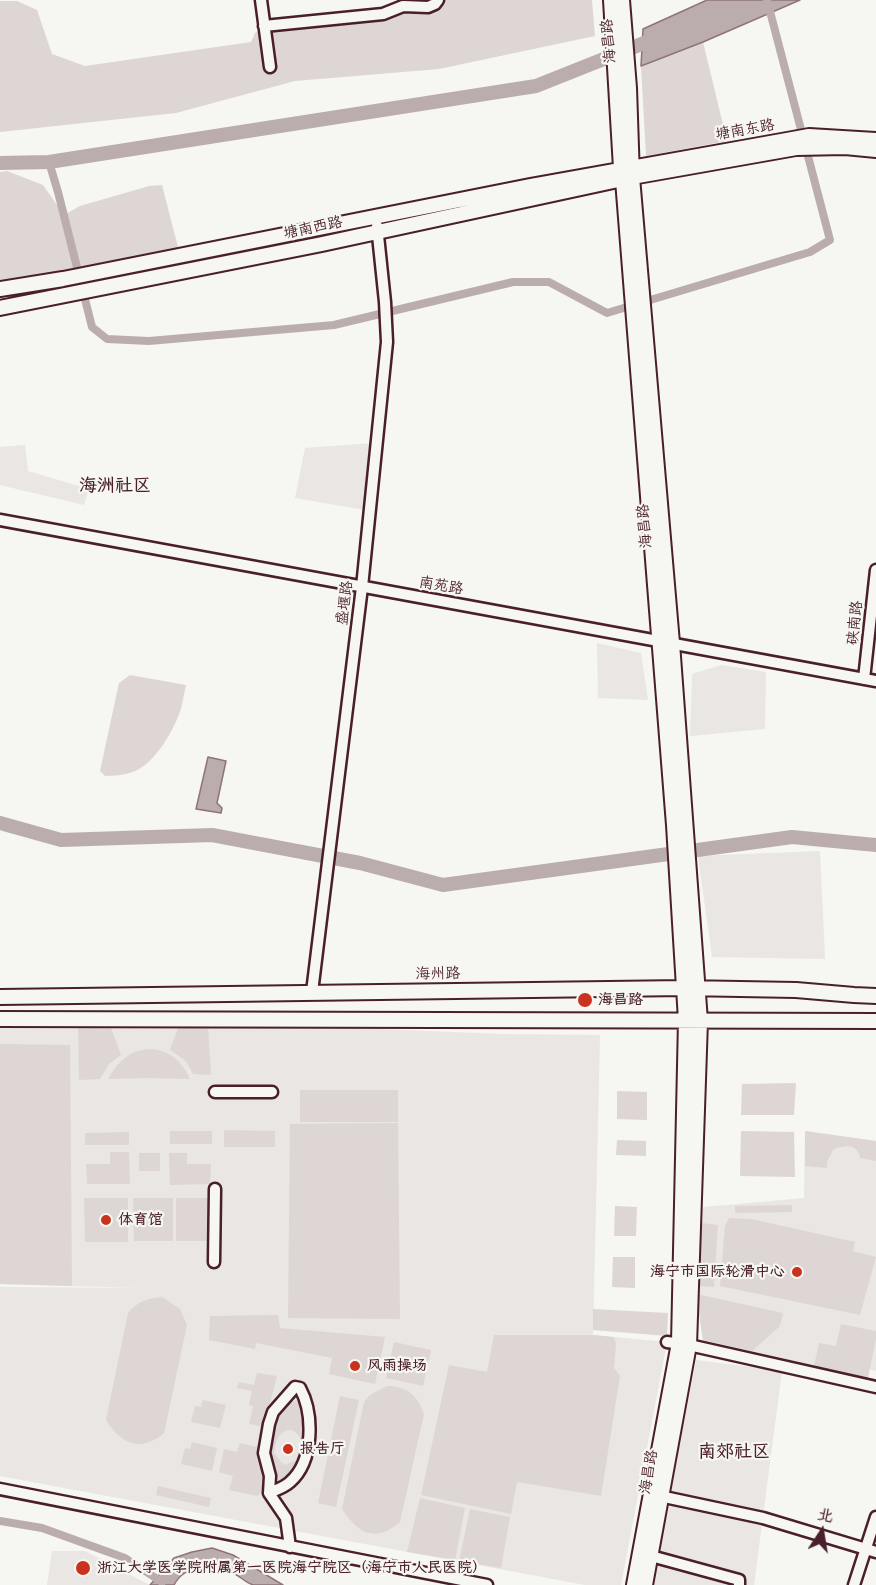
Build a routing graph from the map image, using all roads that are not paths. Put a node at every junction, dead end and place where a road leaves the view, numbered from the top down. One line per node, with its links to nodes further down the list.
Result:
1 (261, 0): 4 (street)
2 (438, 0): 4 (street)
3 (617, 3): 9 (main road, 海昌路)
4 (264, 26): 5 (street)
5 (270, 67)
6 (876, 140): 7 (main road, 塘南东路)
7 (791, 144): 8 (main road, 塘南东路); 9 (main road, 塘南东路)
8 (876, 150)
9 (627, 173): 10 (main road, 塘南西路); 11 (main road, 塘南西路); 17 (main road, 海昌路)
10 (375, 216): 11 (street, 盛堰路); 12 (main road, 塘南西路)
11 (378, 231): 13 (main road, 塘南西路); 16 (street, 盛堰路)
12 (0, 289)
13 (0, 308)
14 (0, 520): 16 (street, 南苑路)
15 (876, 570): 18 (street, 硖南路)
16 (362, 587): 17 (street, 南苑路); 21 (street, 盛堰路)
17 (666, 643): 18 (street, 南苑路); 20 (main road, 海昌路)
18 (864, 679): 19 (street, 南苑路)
19 (876, 681)
20 (691, 988): 21 (main road, 海州路); 22 (main road, 海州路); 25 (main road, 海昌路)
21 (312, 992): 23 (main road, 海州路)
22 (876, 996)
23 (0, 997)
24 (0, 1019): 25 (main road)
25 (693, 1021): 26 (main road); 31 (main road, 海昌路)
26 (876, 1021)
27 (215, 1092): 28 (street)
28 (272, 1092)
29 (215, 1190): 30 (street)
30 (214, 1262)
31 (678, 1343): 32 (street); 35 (main road, 海昌路)
32 (876, 1387)
33 (0, 1489): 37 (street)
34 (269, 1493): 34 (street); 37 (street)
35 (656, 1495): 38 (street); 39 (main road, 海昌路); 41 (main road, 海昌路)
36 (876, 1517): 38 (street)
37 (290, 1547): 40 (street)
38 (871, 1550): 44 (street)
39 (651, 1556): 42 (main road, 海昌路); 43 (street)
40 (487, 1585)
41 (634, 1585)
42 (645, 1585)
43 (739, 1585)
44 (854, 1585)

